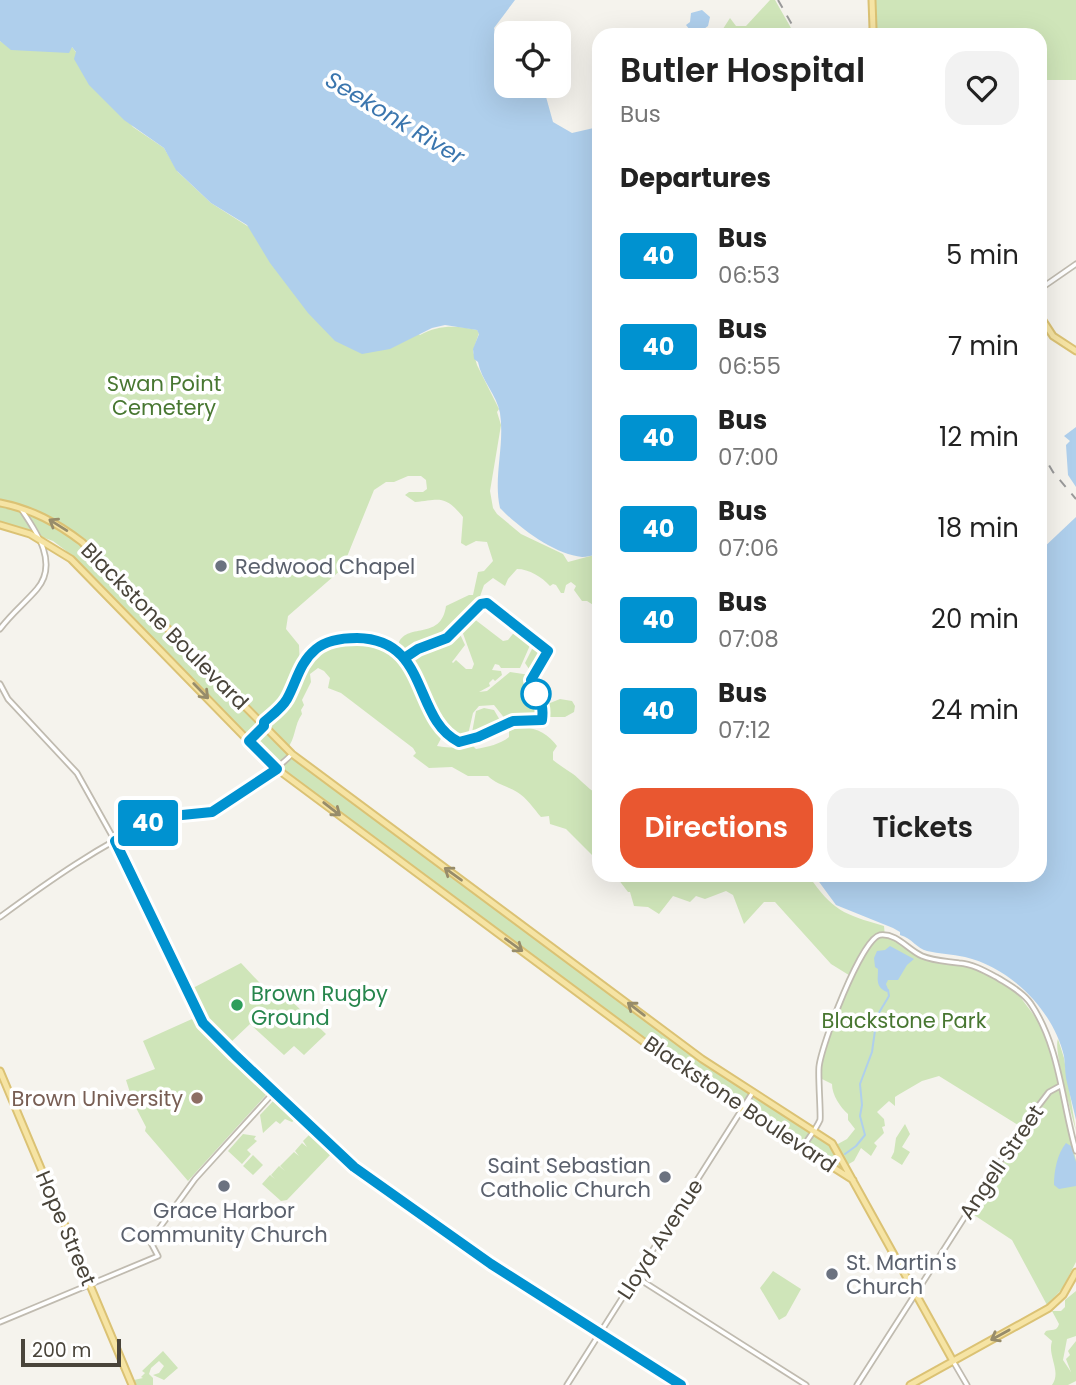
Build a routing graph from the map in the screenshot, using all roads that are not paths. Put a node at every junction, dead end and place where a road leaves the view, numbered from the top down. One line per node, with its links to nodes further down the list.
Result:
1 (872, 0): 2 (main road)
2 (873, 28)
3 (1076, 264): 4 (street)
4 (1047, 284)
5 (1047, 327): 6 (main road)
6 (1076, 352)
7 (0, 503): 8 (main road, Blackstone Boulevard)
8 (20, 507): 10 (street); 13 (main road, Blackstone Boulevard, one-way to 8)
9 (0, 525): 10 (main road, Blackstone Boulevard)
10 (41, 540): 11 (street); 14 (main road, Blackstone Boulevard, one-way to 14)
11 (0, 629)
12 (0, 684): 15 (street)
13 (292, 754): 14 (street); 20 (main road, Blackstone Boulevard, one-way to 13)
14 (277, 769): 15 (street); 21 (main road, Blackstone Boulevard, one-way to 21)
15 (115, 841): 16 (street); 19 (street)
16 (0, 916)
17 (0, 1071): 28 (main road, Hope Street)
18 (1060, 1086): 22 (street); 24 (street); 29 (street, Angell Street)
19 (274, 1092): 28 (street); 31 (street)
20 (753, 1092): 21 (street, Lloyd Avenue); 22 (main road, Blackstone Boulevard)
21 (743, 1109): 23 (main road, Blackstone Boulevard); 27 (street, Lloyd Avenue)
22 (814, 1130): 23 (street); 25 (main road, Blackstone Boulevard)
23 (803, 1147): 25 (main road, Blackstone Boulevard)
24 (1076, 1151)
25 (855, 1181): 29 (main road)
26 (1076, 1272): 32 (main road, one-way to 32)
27 (636, 1277): 31 (street, Lloyd Avenue); 36 (street)
28 (90, 1284): 30 (street); 33 (main road, Hope Street)
29 (916, 1293): 32 (main road); 37 (street, Angell Street)
30 (0, 1322)
31 (600, 1333): 34 (street, Lloyd Avenue); 35 (street)
32 (953, 1361): 38 (main road); 39 (street)
33 (132, 1385)
34 (567, 1385)
35 (681, 1385)
36 (806, 1385)
37 (857, 1385)
38 (910, 1385)
39 (967, 1385)

